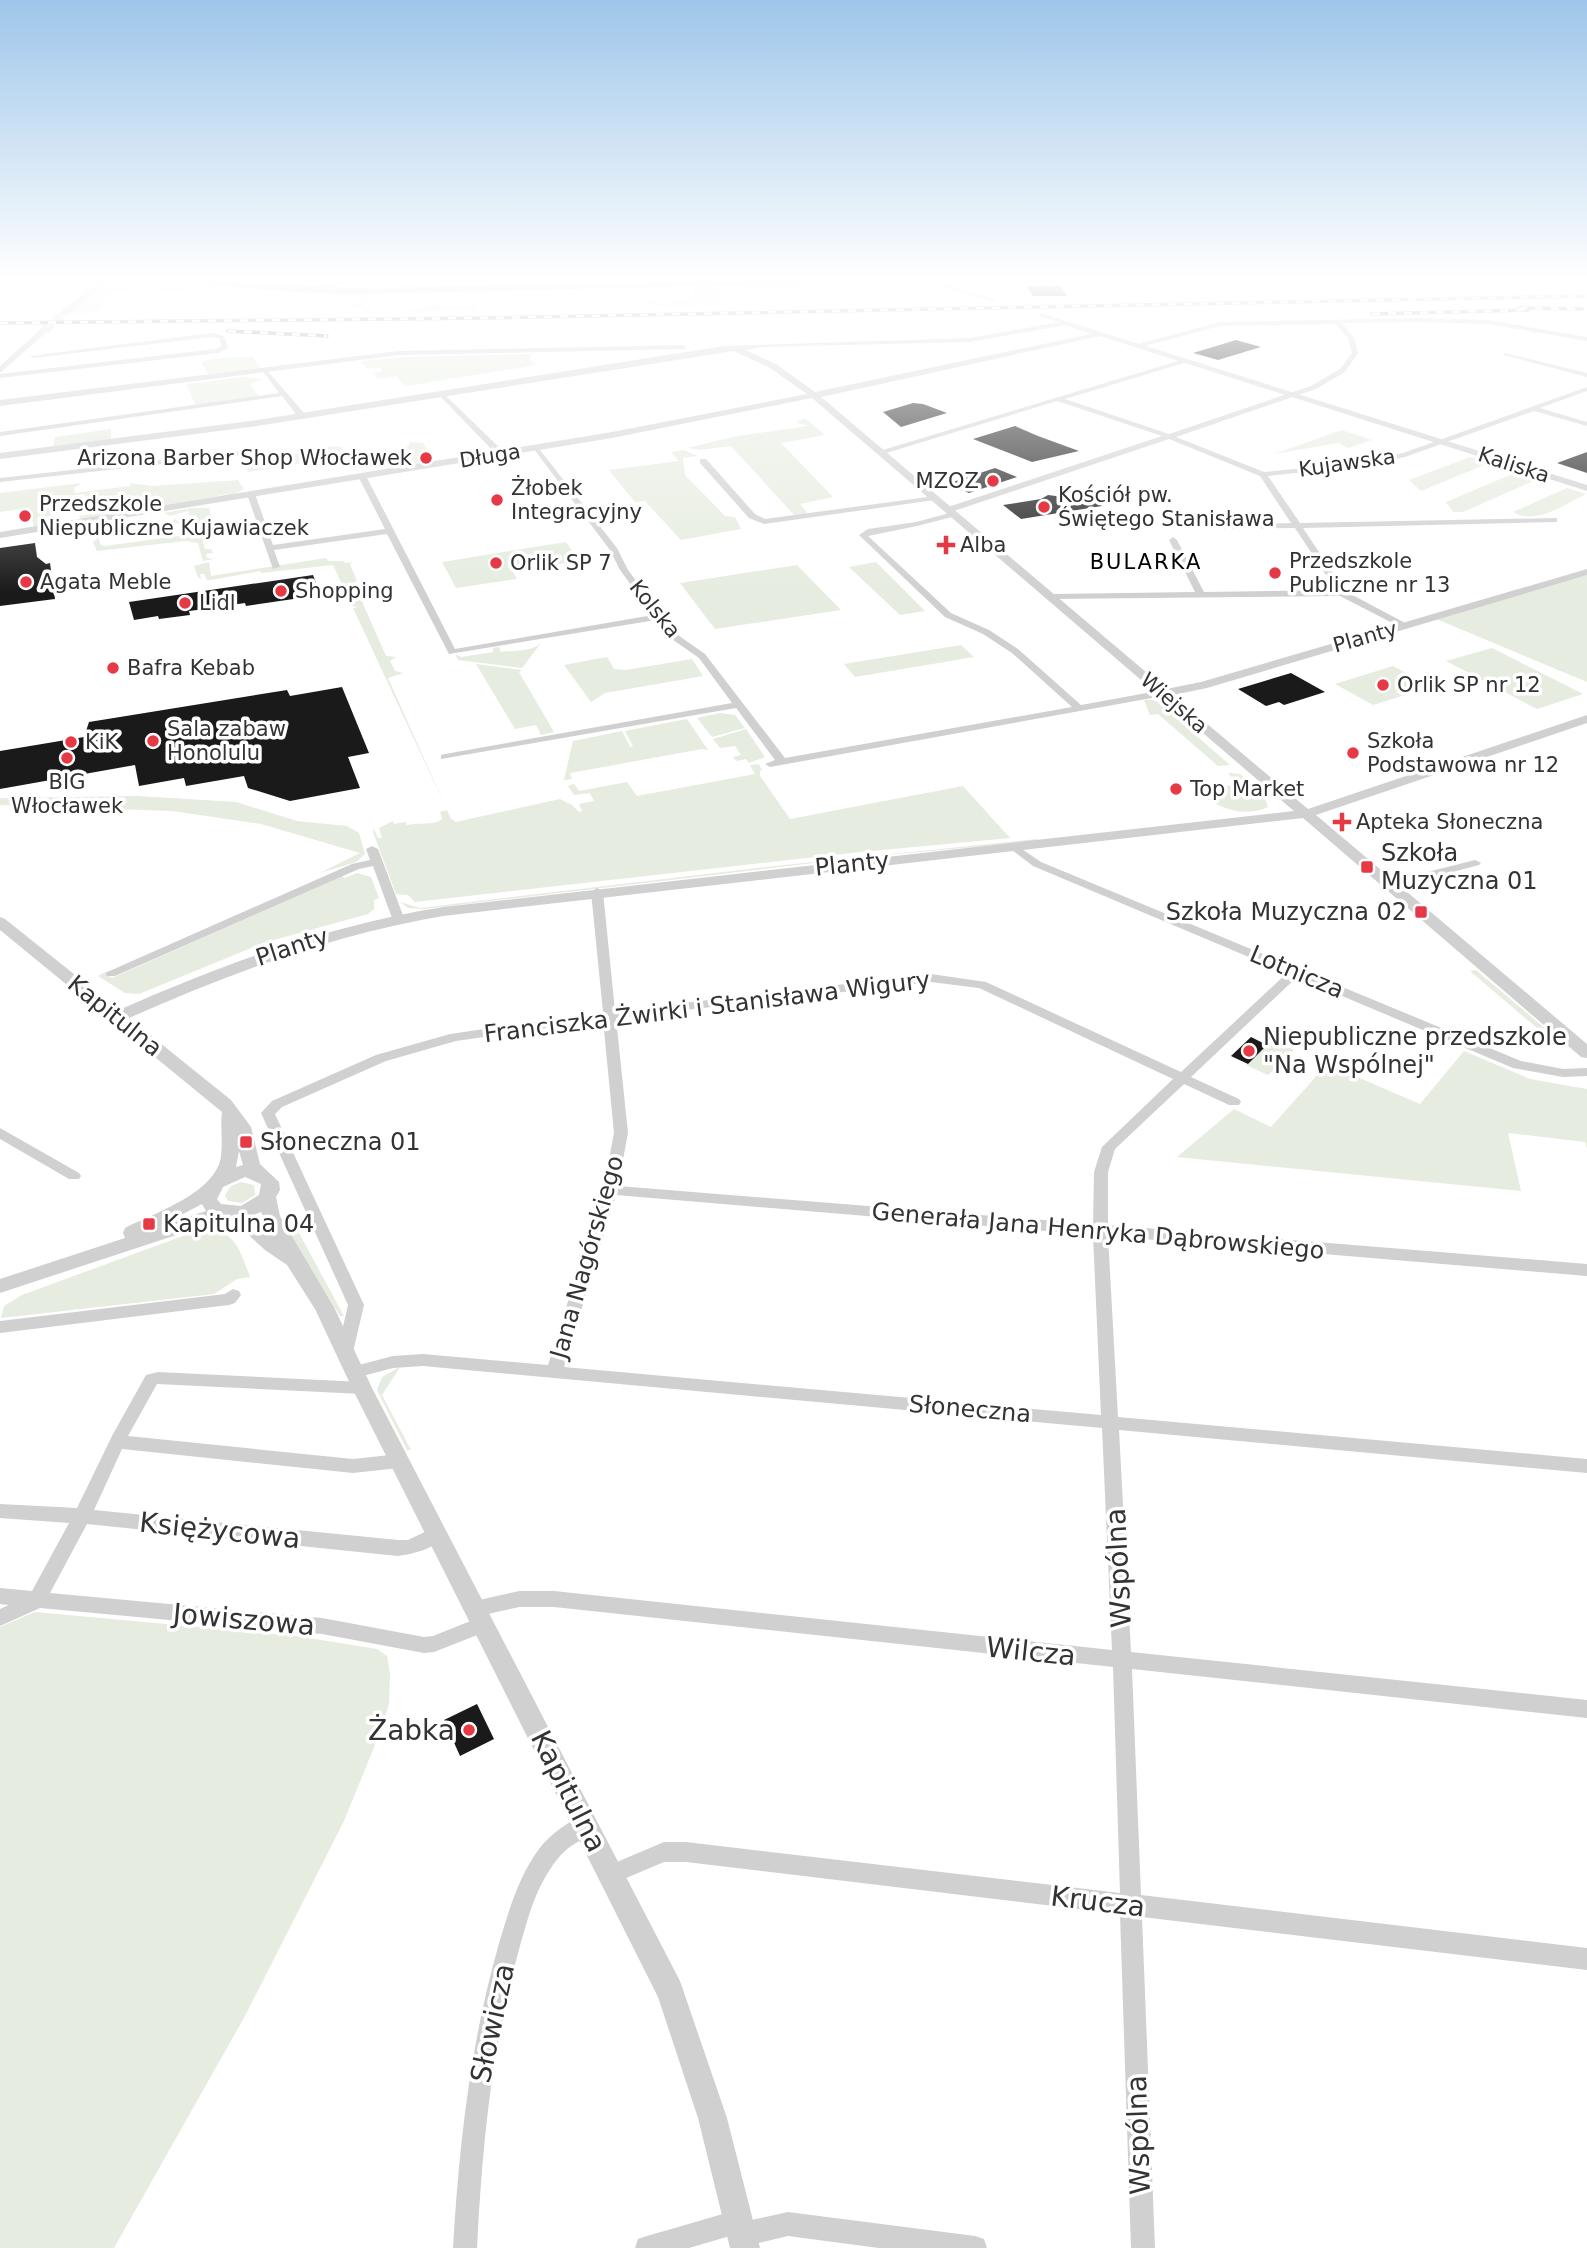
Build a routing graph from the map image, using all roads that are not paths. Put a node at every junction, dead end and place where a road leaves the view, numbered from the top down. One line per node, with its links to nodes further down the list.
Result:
1 (153, 384): 15 (street)
2 (276, 384): 10 (street)
3 (496, 384): 11 (street)
4 (798, 384): 12 (street, Wiejska)
5 (868, 384): 12 (street, Długa)
6 (1112, 384): 14 (street)
7 (1258, 384): 13 (street, Kaliska)
8 (1319, 384): 13 (street)
9 (1587, 389): 16 (street, Kujawska)
10 (284, 394): 17 (street); 19 (street)
11 (441, 394): 17 (street); 25 (street)
12 (816, 395): 22 (street, Długa); 23 (street, Wiejska)
13 (1293, 395): 20 (street); 21 (street, Kaliska)
14 (1060, 400): 20 (street); 23 (street)
15 (0, 403)
16 (1535, 409): 18 (street); 21 (street, Kujawska)
17 (302, 416): 26 (street)
18 (1587, 424)
19 (0, 434)
20 (1168, 436): 28 (street); 34 (street)
21 (1443, 442): 28 (street, Kujawska); 31 (street, Kaliska)
22 (537, 448): 25 (street, Długa); 47 (street, Kolska)
23 (880, 452): 33 (street, Wiejska)
24 (241, 453): 30 (street)
25 (501, 454): 29 (street, Długa)
26 (0, 456)
27 (703, 461): 33 (street)
28 (1263, 474): 36 (street)
29 (362, 476): 32 (street, Długa); 38 (street)
30 (0, 480)
31 (1587, 488)
32 (251, 494): 39 (street, Długa); 41 (street)
33 (935, 498): 34 (street, Wiejska)
34 (951, 512): 46 (street, Wiejska); 51 (street)
35 (1554, 520): 36 (street)
36 (1295, 525): 37 (street); 44 (street)
37 (1220, 527)
38 (390, 531): 41 (street); 47 (street)
39 (0, 535)
40 (1173, 540): 45 (street)
41 (271, 548): 42 (street)
42 (276, 567)
43 (1587, 572): 48 (street, Planty)
44 (1342, 593): 45 (street); 48 (street)
45 (1201, 595): 46 (street)
46 (1053, 597): 49 (street, Wiejska)
47 (658, 617): 50 (street, Kolska)
48 (1404, 626): 49 (street, Planty)
49 (1163, 693): 51 (street, Planty); 55 (street, Wiejska)
50 (738, 705): 53 (street); 54 (street, Kolska)
51 (1078, 707): 54 (street, Planty)
52 (1587, 719): 55 (street, Planty)
53 (445, 757)
54 (776, 763)
55 (1304, 814): 56 (street, Planty); 60 (street, Wiejska)
56 (1016, 848): 61 (street, Planty); 64 (street, Lotnicza)
57 (372, 849): 58 (street)
58 (377, 862): 62 (street); 65 (street)
59 (1475, 863): 60 (street)
60 (1388, 885): 68 (street, Wiejska)
61 (597, 892): 62 (street, Planty); 66 (street, Jana Nagórskiego)
62 (398, 918): 67 (street, Planty)
63 (0, 922): 67 (street, Kapitulna)
64 (1296, 971): 69 (street, Lotnicza); 70 (street, Wspólna)
65 (111, 973)
66 (611, 1015): 70 (street, Franciszka Żwirki i Stanisława Wigury); 77 (street, Jana Nagórskiego); 88 (street, Franciszka Żwirki i Stanisława Wigury)
67 (119, 1016): 72 (street, Kapitulna)
68 (1587, 1053)
69 (1587, 1072)
70 (1184, 1078): 71 (street, Franciszka Żwirki i Stanisława Wigury); 81 (street, Wspólna)
71 (1234, 1102)
72 (229, 1109): 74 (street, Kapitulna); 76 (street)
73 (0, 1133): 75 (street)
74 (256, 1172): 76 (street); 79 (street)
75 (74, 1176)
76 (223, 1178): 78 (street)
77 (610, 1190): 81 (street, Generała Jana Henryka Dąbrowskiego); 89 (street, Jana Nagórskiego)
78 (209, 1192): 80 (street); 82 (street)
79 (268, 1199): 80 (street); 83 (street, Kapitulna)
80 (229, 1213): 82 (street); 83 (street, Kapitulna)
81 (1100, 1232): 84 (street, Generała Jana Henryka Dąbrowskiego); 90 (street, Wspólna)
82 (109, 1249): 85 (street)
83 (294, 1260): 88 (street, Kapitulna)
84 (1587, 1270)
85 (0, 1286)
86 (233, 1295): 87 (street)
87 (0, 1326)
88 (354, 1371): 89 (street, Słoneczna); 91 (street, Słoneczna); 92 (street, Kapitulna)
89 (555, 1371): 90 (street, Słoneczna)
90 (1112, 1422): 93 (street, Słoneczna); 101 (street, Wspólna)
91 (117, 1442): 92 (street); 95 (street)
92 (399, 1461): 96 (street, Kapitulna)
93 (1587, 1466)
94 (0, 1511): 95 (street, Księżycowa)
95 (82, 1516): 96 (street, Księżycowa); 98 (street)
96 (437, 1534): 99 (street, Kapitulna)
97 (0, 1596): 98 (street, Jowiszowa)
98 (36, 1601): 99 (street, Jowiszowa); 100 (street)
99 (479, 1617): 101 (street, Wilcza); 103 (street, Kapitulna)
100 (0, 1618)
101 (1122, 1660): 102 (street, Wilcza); 105 (street, Wspólna)
102 (1587, 1709)
103 (586, 1824): 104 (street, Kapitulna); 108 (street, Słowicza)
104 (612, 1874): 105 (street, Krucza); 107 (street, Kapitulna)
105 (1130, 1904): 106 (street, Krucza); 111 (street, Wspólna)
106 (1587, 1959)
107 (742, 2235): 109 (street); 110 (street)
108 (464, 2248)
109 (647, 2248)
110 (975, 2248)
111 (1143, 2248)

